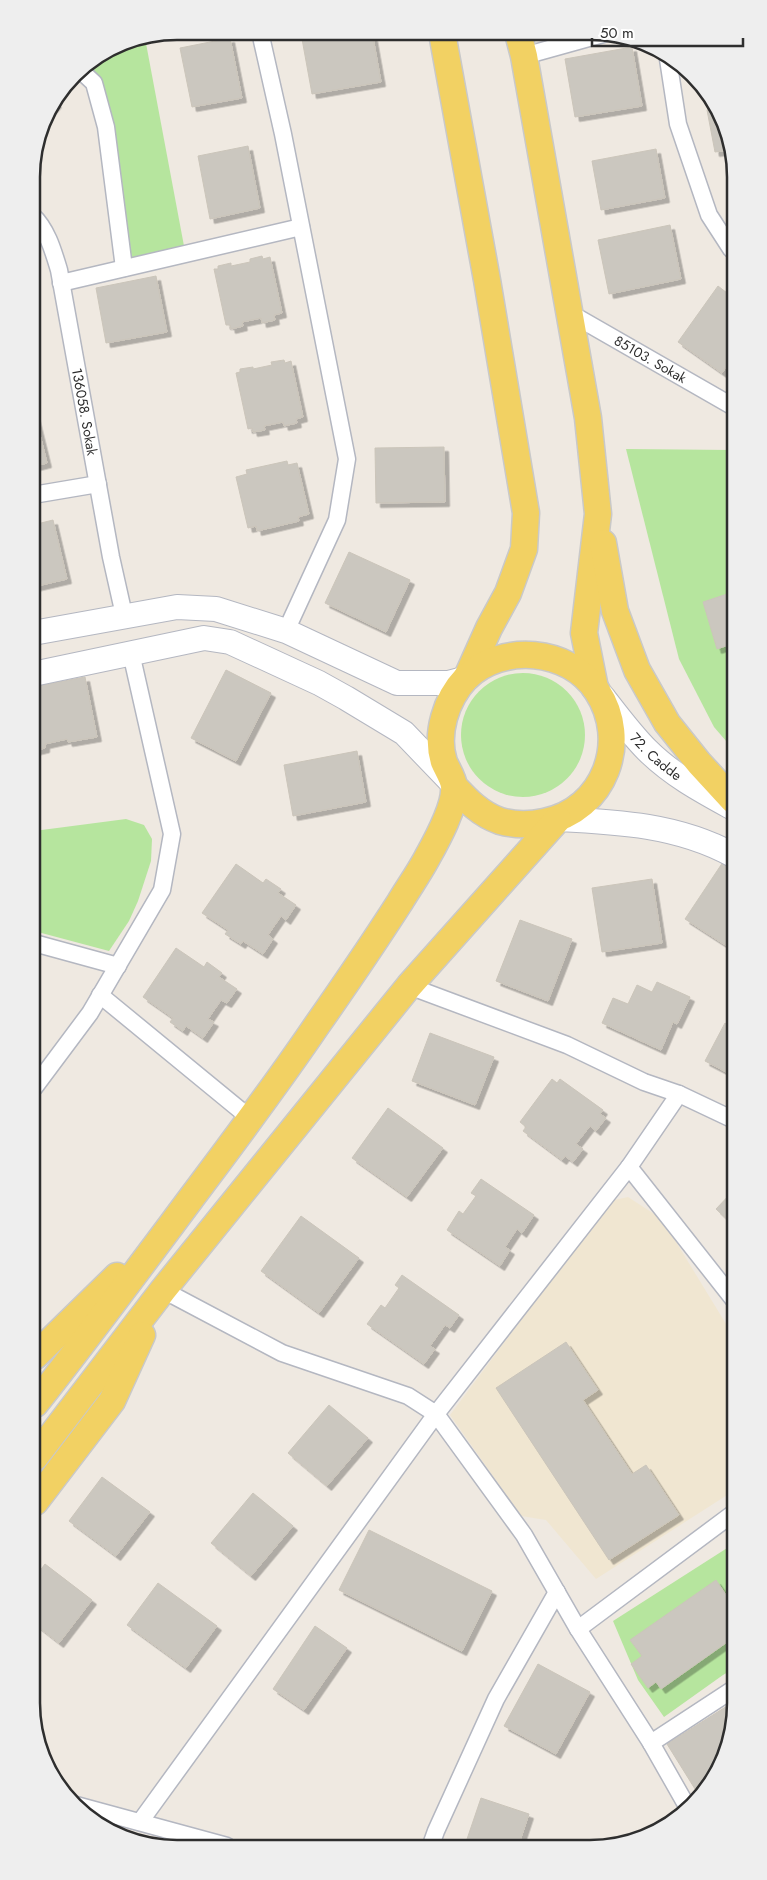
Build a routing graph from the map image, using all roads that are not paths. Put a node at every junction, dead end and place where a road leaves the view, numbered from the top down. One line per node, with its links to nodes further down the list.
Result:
1 (262, 40): 8 (street)
2 (443, 40): 22 (main road)
3 (558, 40): 4 (street)
4 (521, 45): 12 (main road)
5 (669, 65): 9 (street)
6 (86, 75): 10 (street)
7 (40, 225): 11 (street, 136058. Sokak)
8 (301, 227): 10 (street); 18 (street)
9 (727, 243)
10 (124, 268): 11 (street)
11 (61, 282): 14 (street, 136058. Sokak)
12 (568, 312): 13 (street, 85103. Sokak); 16 (main road)
13 (727, 403)
14 (98, 484): 15 (street); 17 (street, 136058. Sokak)
15 (40, 494)
16 (598, 514): 23 (main road); 25 (main road)
17 (124, 615): 18 (main road); 19 (main road)
18 (286, 630): 22 (main road)
19 (40, 632)
20 (131, 654): 21 (main road); 24 (main road); 30 (street)
21 (40, 673)
22 (467, 678): 23 (main road); 24 (main road)
23 (595, 688): 26 (main road, 72. Cadde); 27 (main road)
24 (454, 786): 27 (main road); 36 (main road)
25 (727, 793)
26 (727, 805)
27 (558, 819): 28 (main road); 31 (main road)
28 (727, 852)
29 (40, 945): 30 (street)
30 (118, 966): 32 (street)
31 (408, 986): 34 (street); 39 (main road)
32 (100, 995): 33 (street); 36 (street)
33 (40, 1079)
34 (679, 1094): 35 (street); 37 (street)
35 (727, 1117)
36 (251, 1119): 38 (main road)
37 (629, 1167): 40 (street); 43 (street)
38 (178, 1216): 41 (main road); 42 (main road)
39 (163, 1290): 43 (street); 44 (main road); 45 (main road)
40 (727, 1291)
41 (40, 1351)
42 (40, 1397)
43 (436, 1414): 47 (street); 53 (street)
44 (40, 1450)
45 (40, 1497)
46 (727, 1518): 48 (street)
47 (557, 1592): 48 (street); 55 (street)
48 (578, 1629): 50 (street)
49 (727, 1693): 50 (street)
50 (652, 1743): 51 (street)
51 (684, 1802)
52 (89, 1808): 53 (street)
53 (140, 1822): 54 (street)
54 (205, 1840)
55 (433, 1840)

